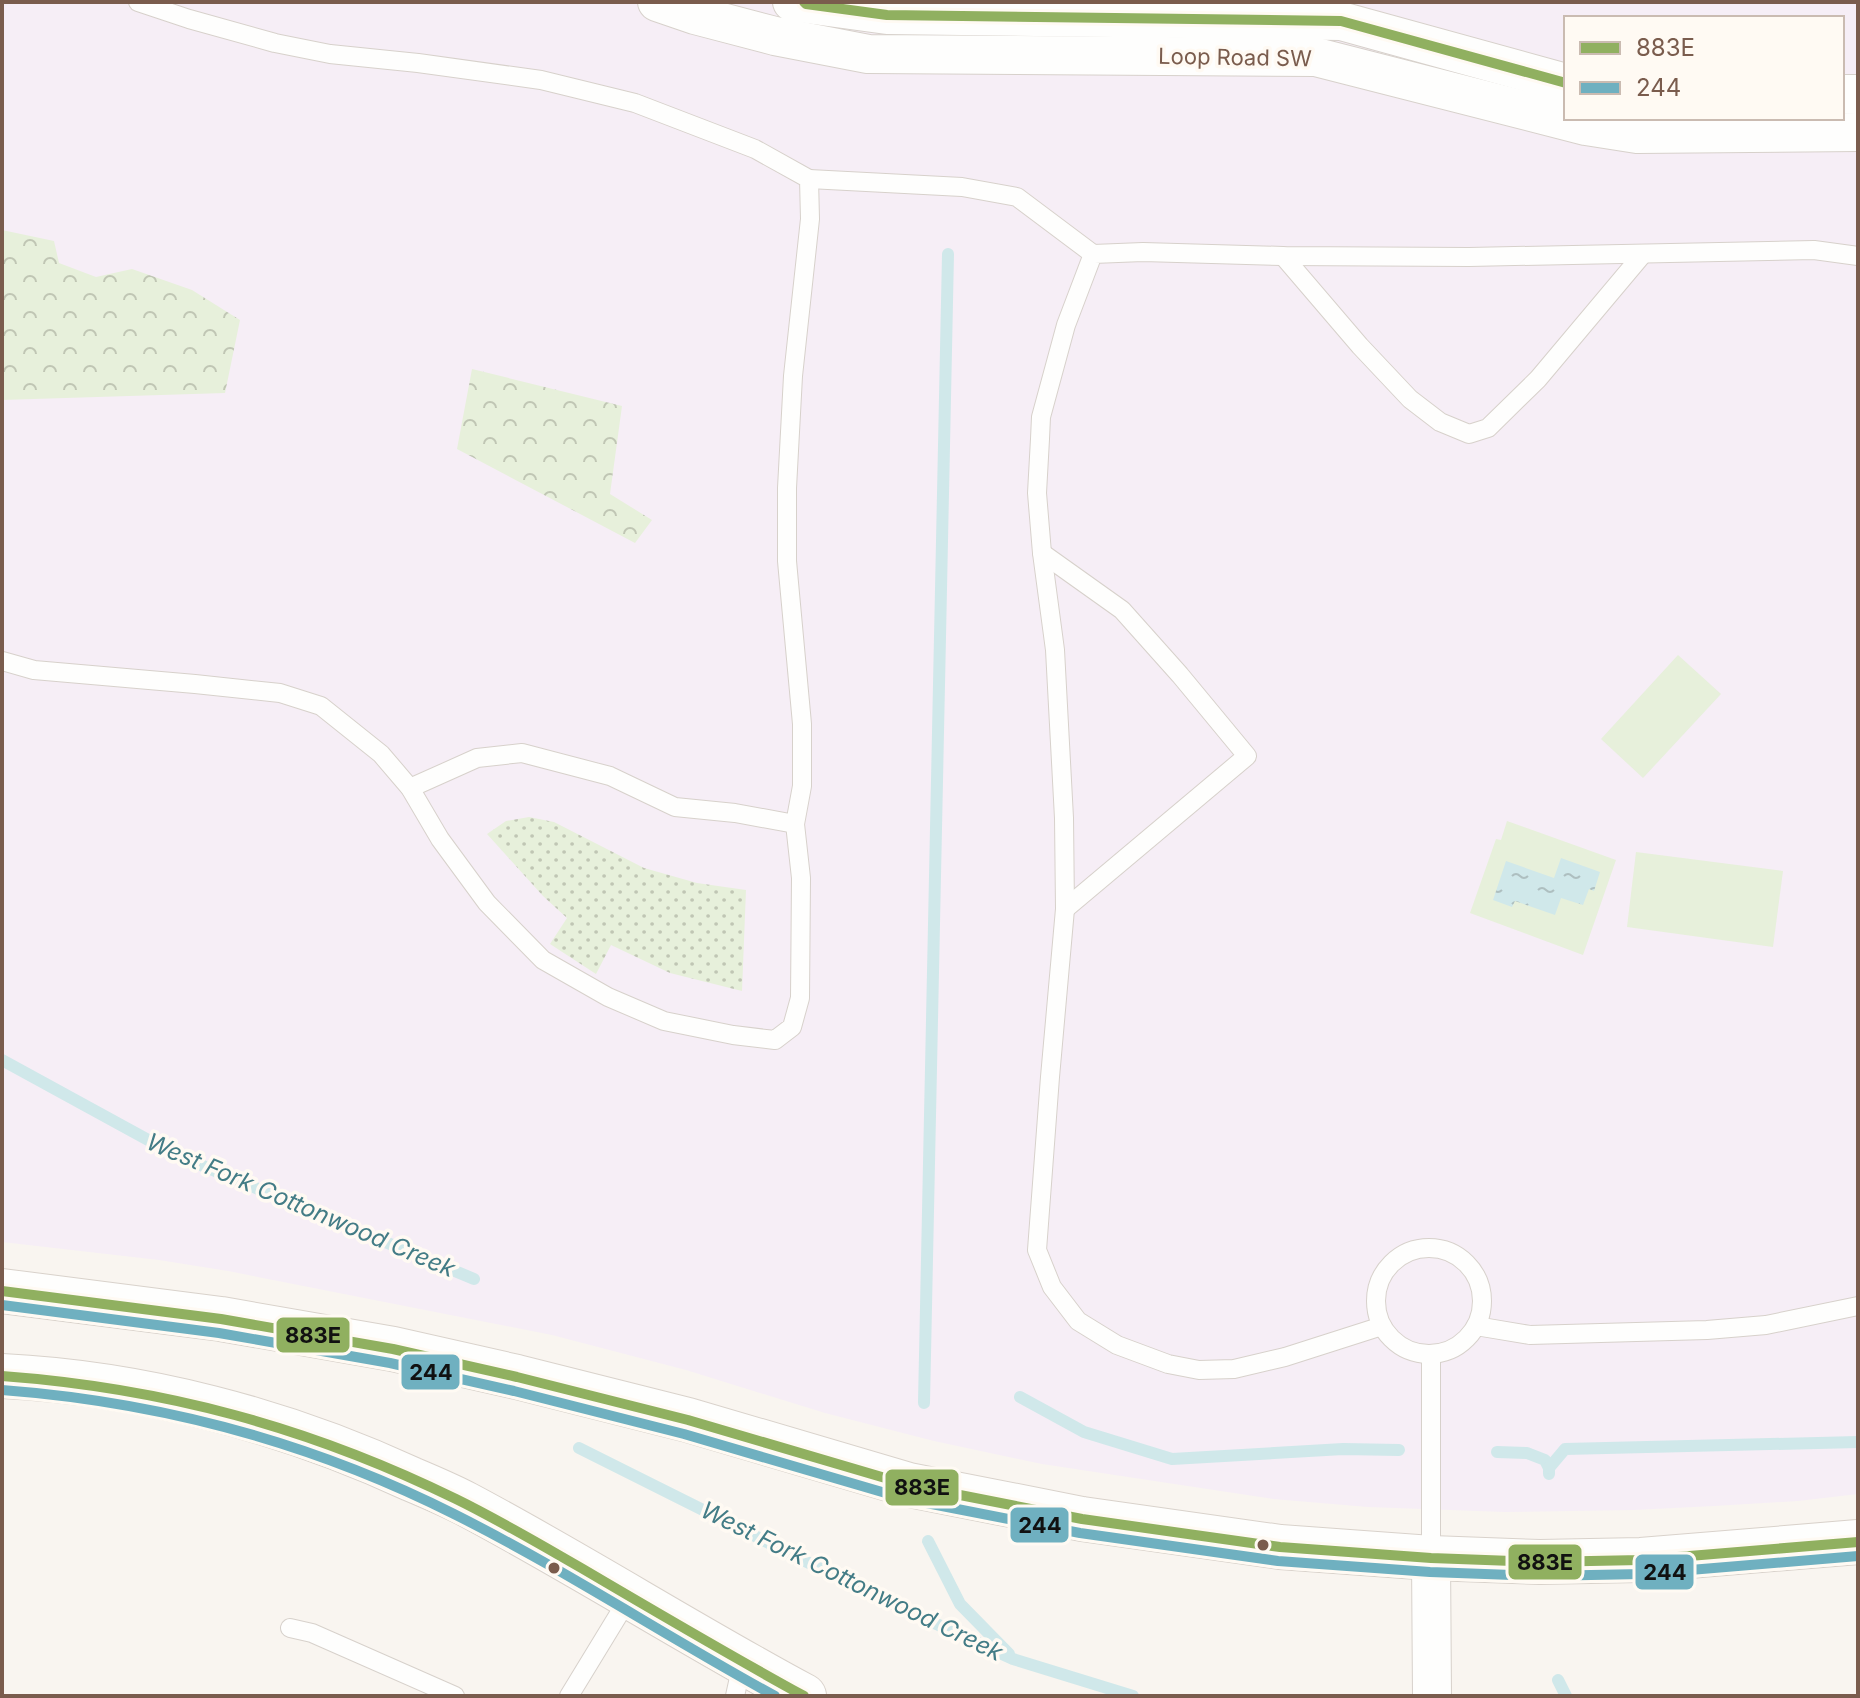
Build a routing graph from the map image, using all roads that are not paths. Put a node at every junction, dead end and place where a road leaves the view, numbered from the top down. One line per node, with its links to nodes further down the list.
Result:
1 (138, 2): 6 (lane)
2 (657, 2): 5 (street, Loop Road SW)
3 (801, 3): 4 (street, Loop Road SW)
4 (1564, 82)
5 (1858, 132)
6 (809, 179): 7 (lane); 14 (lane)
7 (1093, 254): 9 (lane); 11 (lane)
8 (1643, 254): 9 (lane); 9 (lane); 10 (lane)
9 (1283, 256)
10 (1858, 256)
11 (1042, 553): 15 (lane); 15 (lane)
12 (2, 661): 13 (lane)
13 (410, 788): 14 (lane); 14 (lane)
14 (795, 824)
15 (1065, 909): 18 (lane)
16 (2, 1291): 23 (main road)
17 (1858, 1306): 19 (lane)
18 (1382, 1326): 19 (lane); 20 (lane)
19 (1476, 1326): 20 (lane)
20 (1431, 1355): 23 (lane)
21 (2, 1376): 24 (main road)
22 (1858, 1542): 23 (main road)
23 (1431, 1558): 30 (street)
24 (630, 1596): 26 (main road); 28 (lane)
25 (290, 1628): 27 (lane)
26 (739, 1680): 29 (main road)
27 (455, 1696)
28 (569, 1696)
29 (804, 1696)
30 (1432, 1696)

